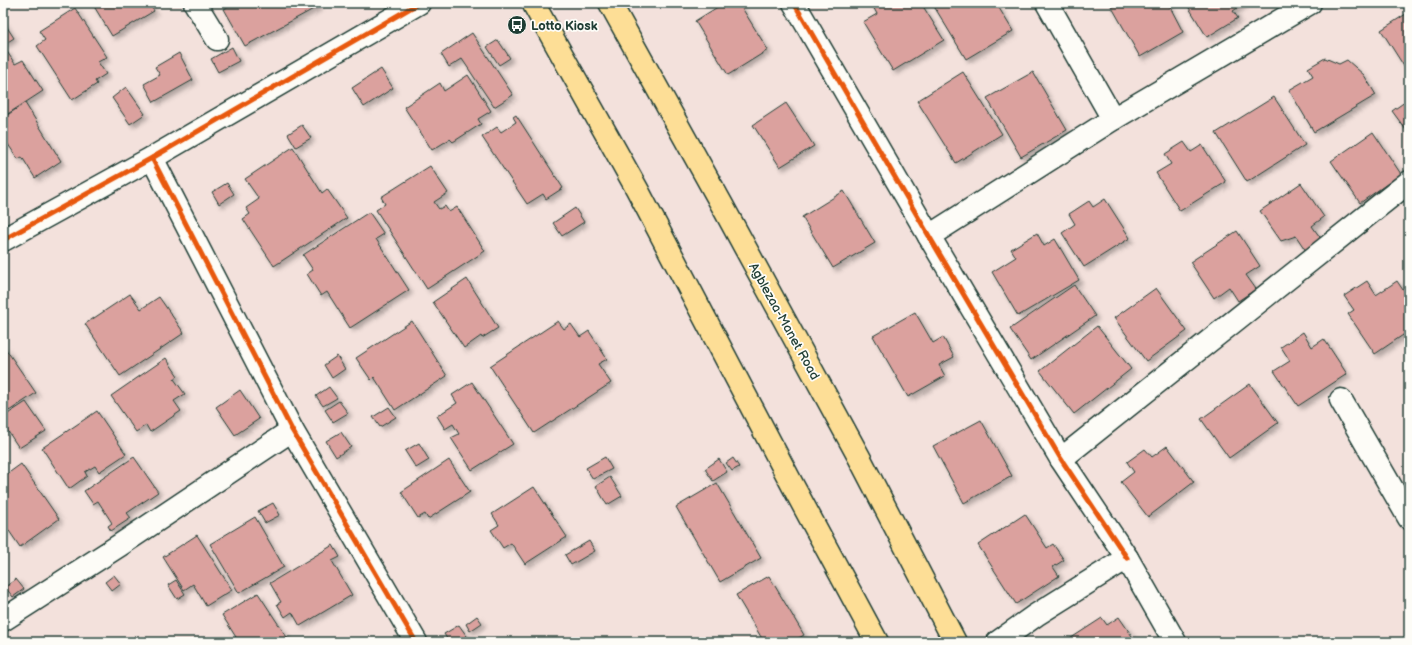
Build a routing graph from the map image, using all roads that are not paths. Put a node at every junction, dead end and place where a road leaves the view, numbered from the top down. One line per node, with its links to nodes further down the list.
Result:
1 (195, 3): 8 (street)
2 (419, 3): 10 (street)
3 (534, 3): 21 (main road)
4 (610, 3): 22 (main road, Agblezaa-Manet Road)
5 (794, 3): 12 (street)
6 (1046, 3): 9 (street)
7 (1301, 5): 9 (street)
8 (217, 39)
9 (1113, 119): 12 (street)
10 (152, 158): 13 (street); 15 (street)
11 (1409, 182): 16 (street)
12 (929, 236): 16 (street)
13 (3, 240)
14 (1341, 400): 17 (street)
15 (292, 430): 19 (street); 20 (street)
16 (1061, 459): 18 (street)
17 (1409, 518)
18 (1126, 558): 23 (street); 24 (street)
19 (3, 620)
20 (416, 642)
21 (877, 642)
22 (955, 642)
23 (998, 642)
24 (1175, 642)

